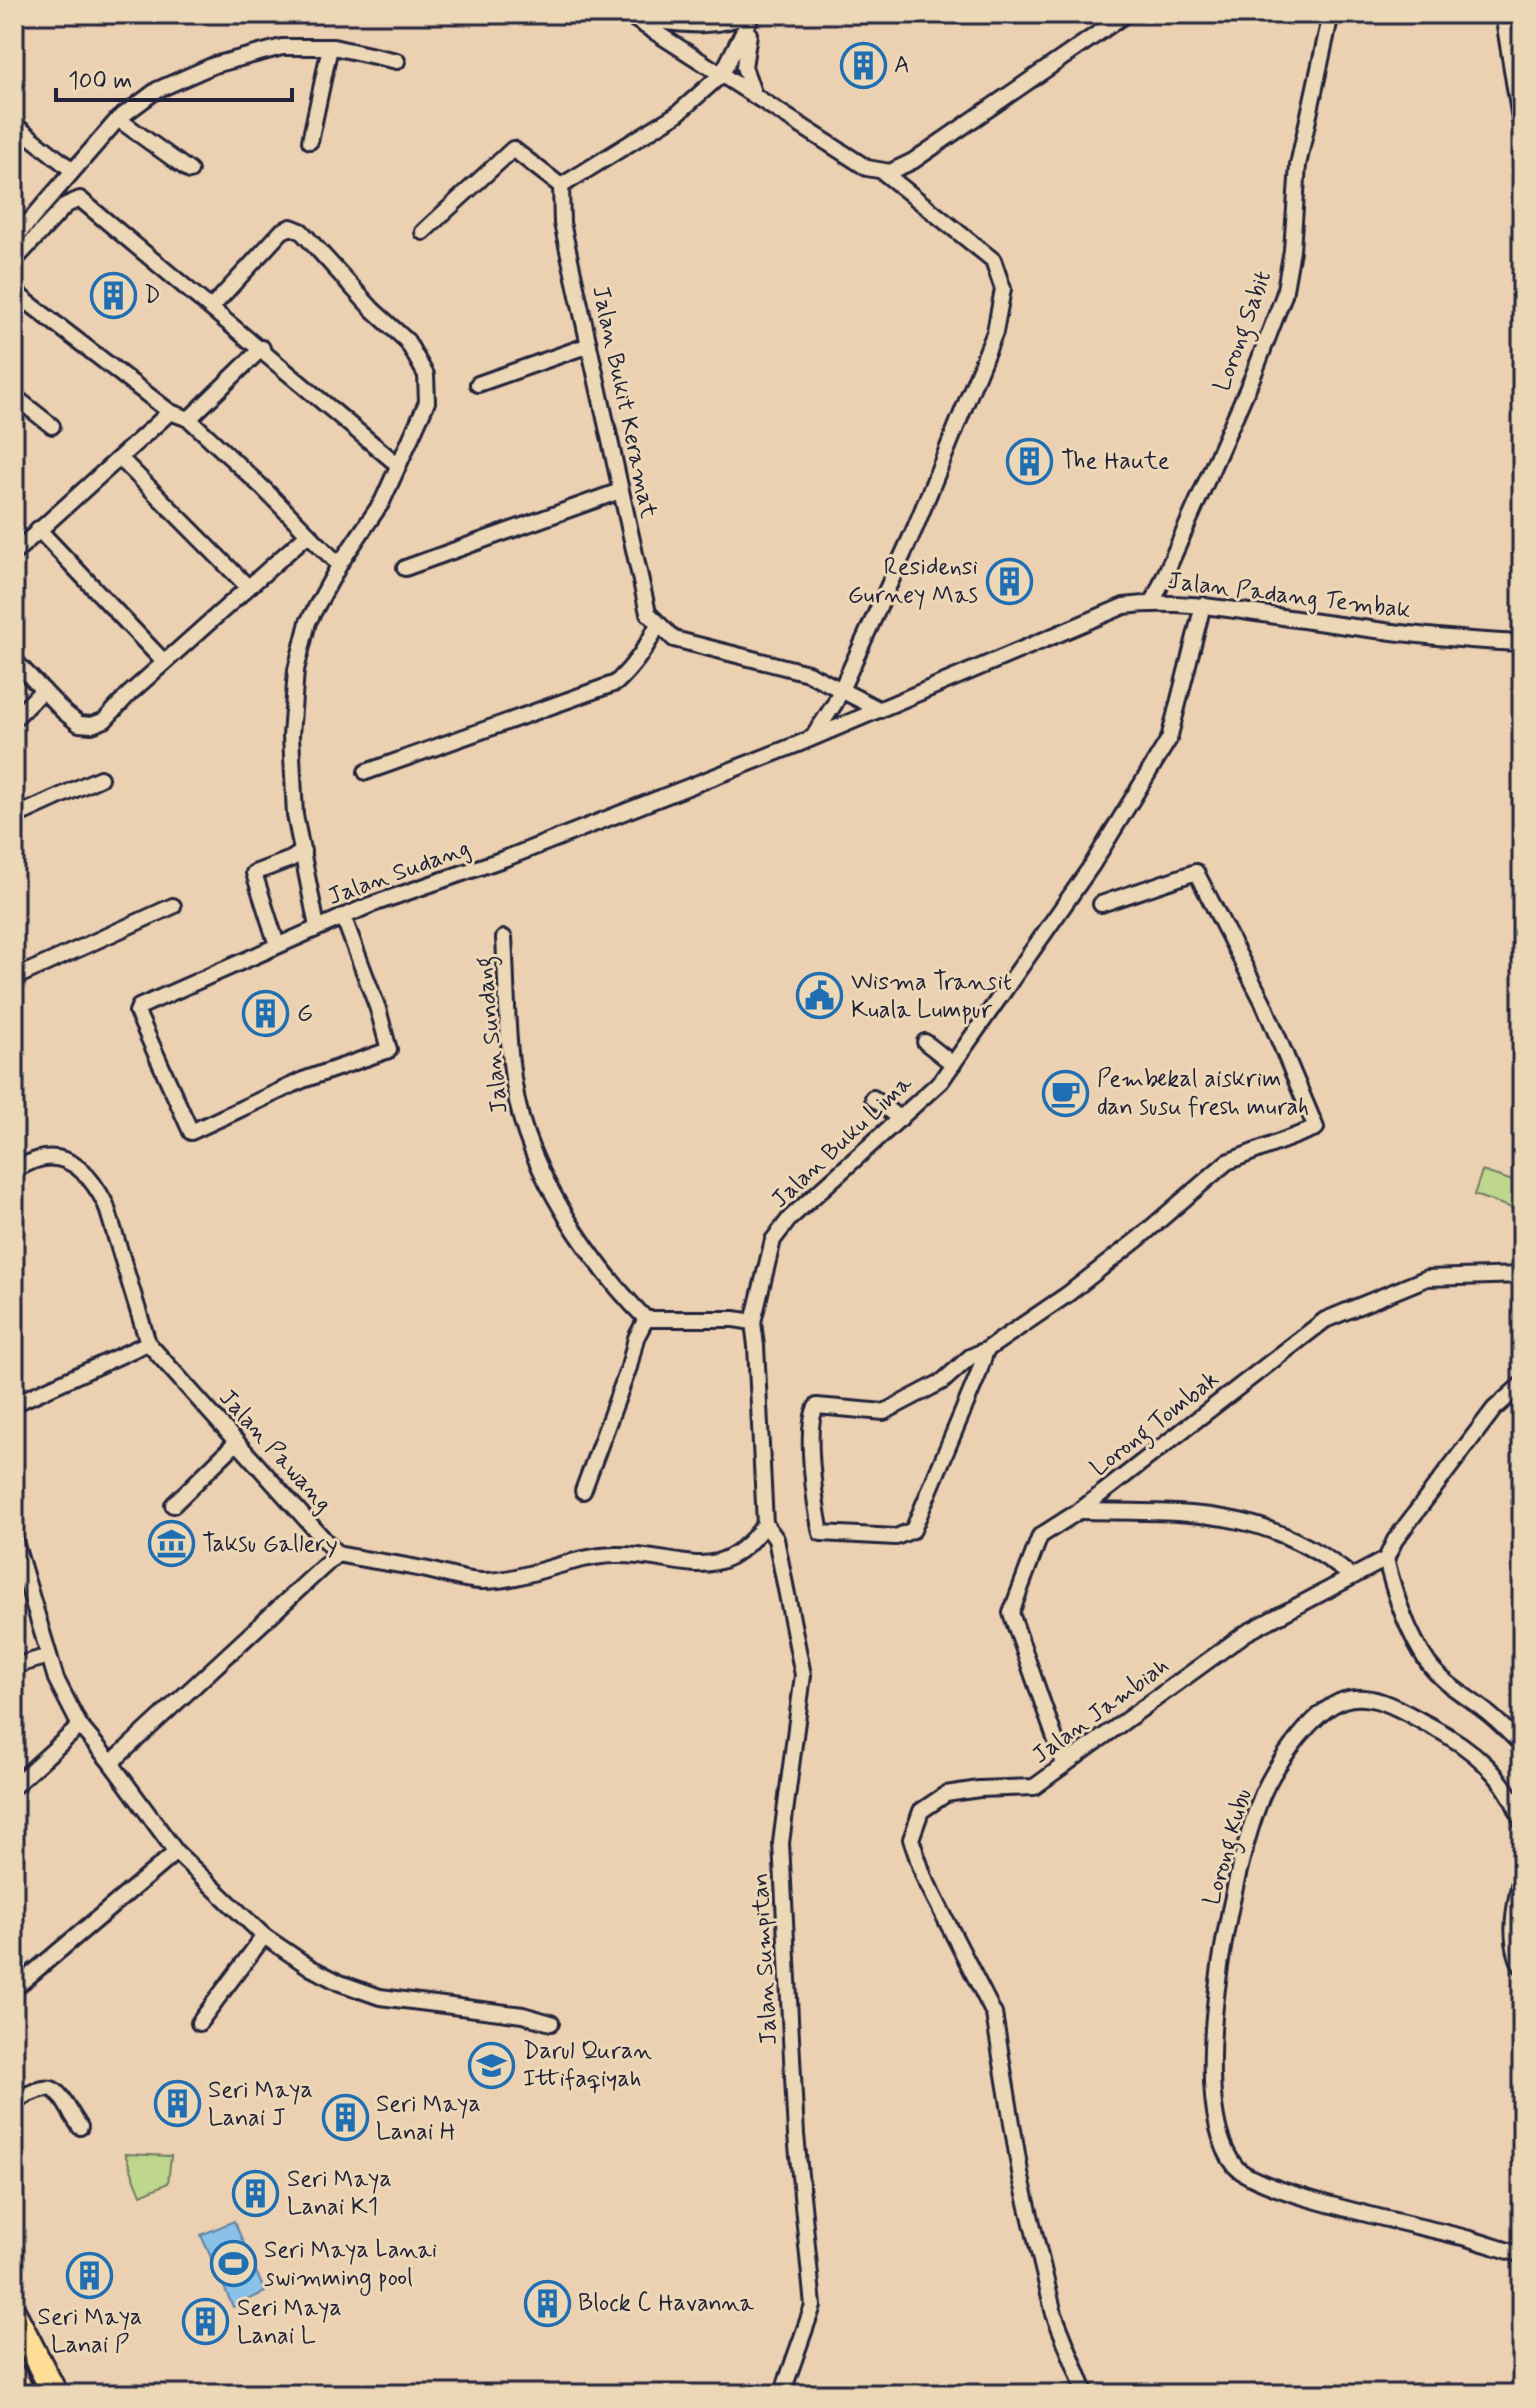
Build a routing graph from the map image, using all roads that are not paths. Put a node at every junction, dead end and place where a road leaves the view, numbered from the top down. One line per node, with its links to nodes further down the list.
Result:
1 (751, 14): 5 (street); 8 (street); 9 (street)
2 (1126, 14): 16 (street)
3 (1331, 14): 39 (street, Lorong Sabit)
4 (1503, 14): 12 (street)
5 (630, 16): 8 (street)
6 (330, 47): 7 (street); 10 (street); 13 (street)
7 (397, 61)
8 (722, 74): 9 (street); 17 (street)
9 (754, 95): 16 (street)
10 (118, 119): 14 (street); 15 (street)
11 (14, 124): 14 (street)
12 (1522, 131)
13 (310, 141)
14 (72, 170): 19 (street)
15 (190, 171)
16 (883, 172): 45 (street)
17 (561, 186): 18 (street); 23 (street, Jalan Bukit Keramat)
18 (423, 232)
19 (14, 239)
20 (14, 261): 22 (street)
21 (14, 286): 27 (street)
22 (212, 307): 24 (street); 31 (street)
23 (589, 345): 25 (street); 32 (street, Jalan Bukit Keramat)
24 (262, 348): 28 (street); 31 (street)
25 (478, 384)
26 (14, 396): 29 (street)
27 (170, 412): 28 (street); 30 (street)
28 (189, 419): 34 (street)
29 (52, 426)
30 (120, 458): 33 (street); 38 (street)
31 (398, 465): 36 (street)
32 (620, 491): 37 (street); 41 (street, Jalan Bukit Keramat)
33 (38, 529): 35 (street); 44 (street)
34 (308, 534): 36 (street); 38 (street)
35 (14, 553)
36 (339, 565): 53 (street)
37 (405, 568)
38 (248, 587): 44 (street)
39 (1153, 602): 40 (street, Jalan Padang Tembak); 47 (street, Jalan Padang Tembak)
40 (1203, 605): 42 (street, Jalan Padang Tembak); 62 (street, Jalan Buku Lima)
41 (658, 624): 45 (street); 50 (street)
42 (1522, 643)
43 (14, 660): 46 (street)
44 (164, 662): 46 (street)
45 (840, 689): 47 (street); 49 (street)
46 (43, 690): 48 (street)
47 (880, 710): 49 (street, Jalan Sudang)
48 (14, 719)
49 (811, 739): 56 (street, Jalan Sudang)
50 (366, 772)
51 (100, 778): 52 (street)
52 (14, 817)
53 (303, 851): 57 (street); 59 (street)
54 (1101, 904): 70 (street)
55 (173, 906): 60 (street)
56 (343, 916): 57 (street, Jalan Sudang); 59 (street, Jalan Sudang)
57 (317, 927): 59 (street, Jalan Sudang)
58 (504, 938): 67 (street, Jalan Sundang)
59 (277, 945)
60 (14, 978)
61 (925, 1042): 62 (street)
62 (953, 1064): 64 (street, Jalan Buku Lima)
63 (873, 1098): 64 (street)
64 (900, 1119): 68 (street, Jalan Buku Lima)
65 (14, 1170): 69 (street, Jalan Pawang)
66 (1522, 1275): 76 (street, Lorong Tombak)
67 (646, 1319): 68 (street); 74 (street)
68 (753, 1322): 77 (street, Jalan Buku Lima)
69 (148, 1343): 72 (street); 73 (street, Jalan Pawang)
70 (986, 1350): 70 (street)
71 (1522, 1384): 80 (street)
72 (14, 1404)
73 (237, 1442): 75 (street); 79 (street, Jalan Pawang)
74 (583, 1491)
75 (173, 1505)
76 (1079, 1511): 81 (street); 87 (street, Lorong Tombak)
77 (765, 1524): 79 (street); 104 (street, Jalan Sumpitan)
78 (14, 1538): 82 (street)
79 (337, 1554): 86 (street)
80 (1386, 1559): 81 (street, Jalan Jambiah); 85 (street)
81 (1351, 1576): 87 (street, Jalan Jambiah)
82 (49, 1656): 83 (street); 84 (street)
83 (14, 1666)
84 (80, 1726): 86 (street); 88 (street)
85 (1522, 1745)
86 (111, 1763): 90 (street)
87 (1064, 1764): 105 (street, Jalan Jambiah)
88 (14, 1786)
89 (1522, 1823): 99 (street, Lorong Kubu)
90 (176, 1852): 92 (street); 94 (street)
91 (1522, 1872): 93 (street)
92 (264, 1936): 95 (street); 96 (street)
93 (1522, 1967)
94 (15, 1988)
95 (199, 2023)
96 (551, 2023)
97 (14, 2101): 98 (street)
98 (80, 2127)
99 (1522, 2255)
100 (14, 2314): 103 (highway)
101 (14, 2377): 102 (highway)
102 (22, 2394)
103 (55, 2394)
104 (782, 2394)
105 (1086, 2394)

